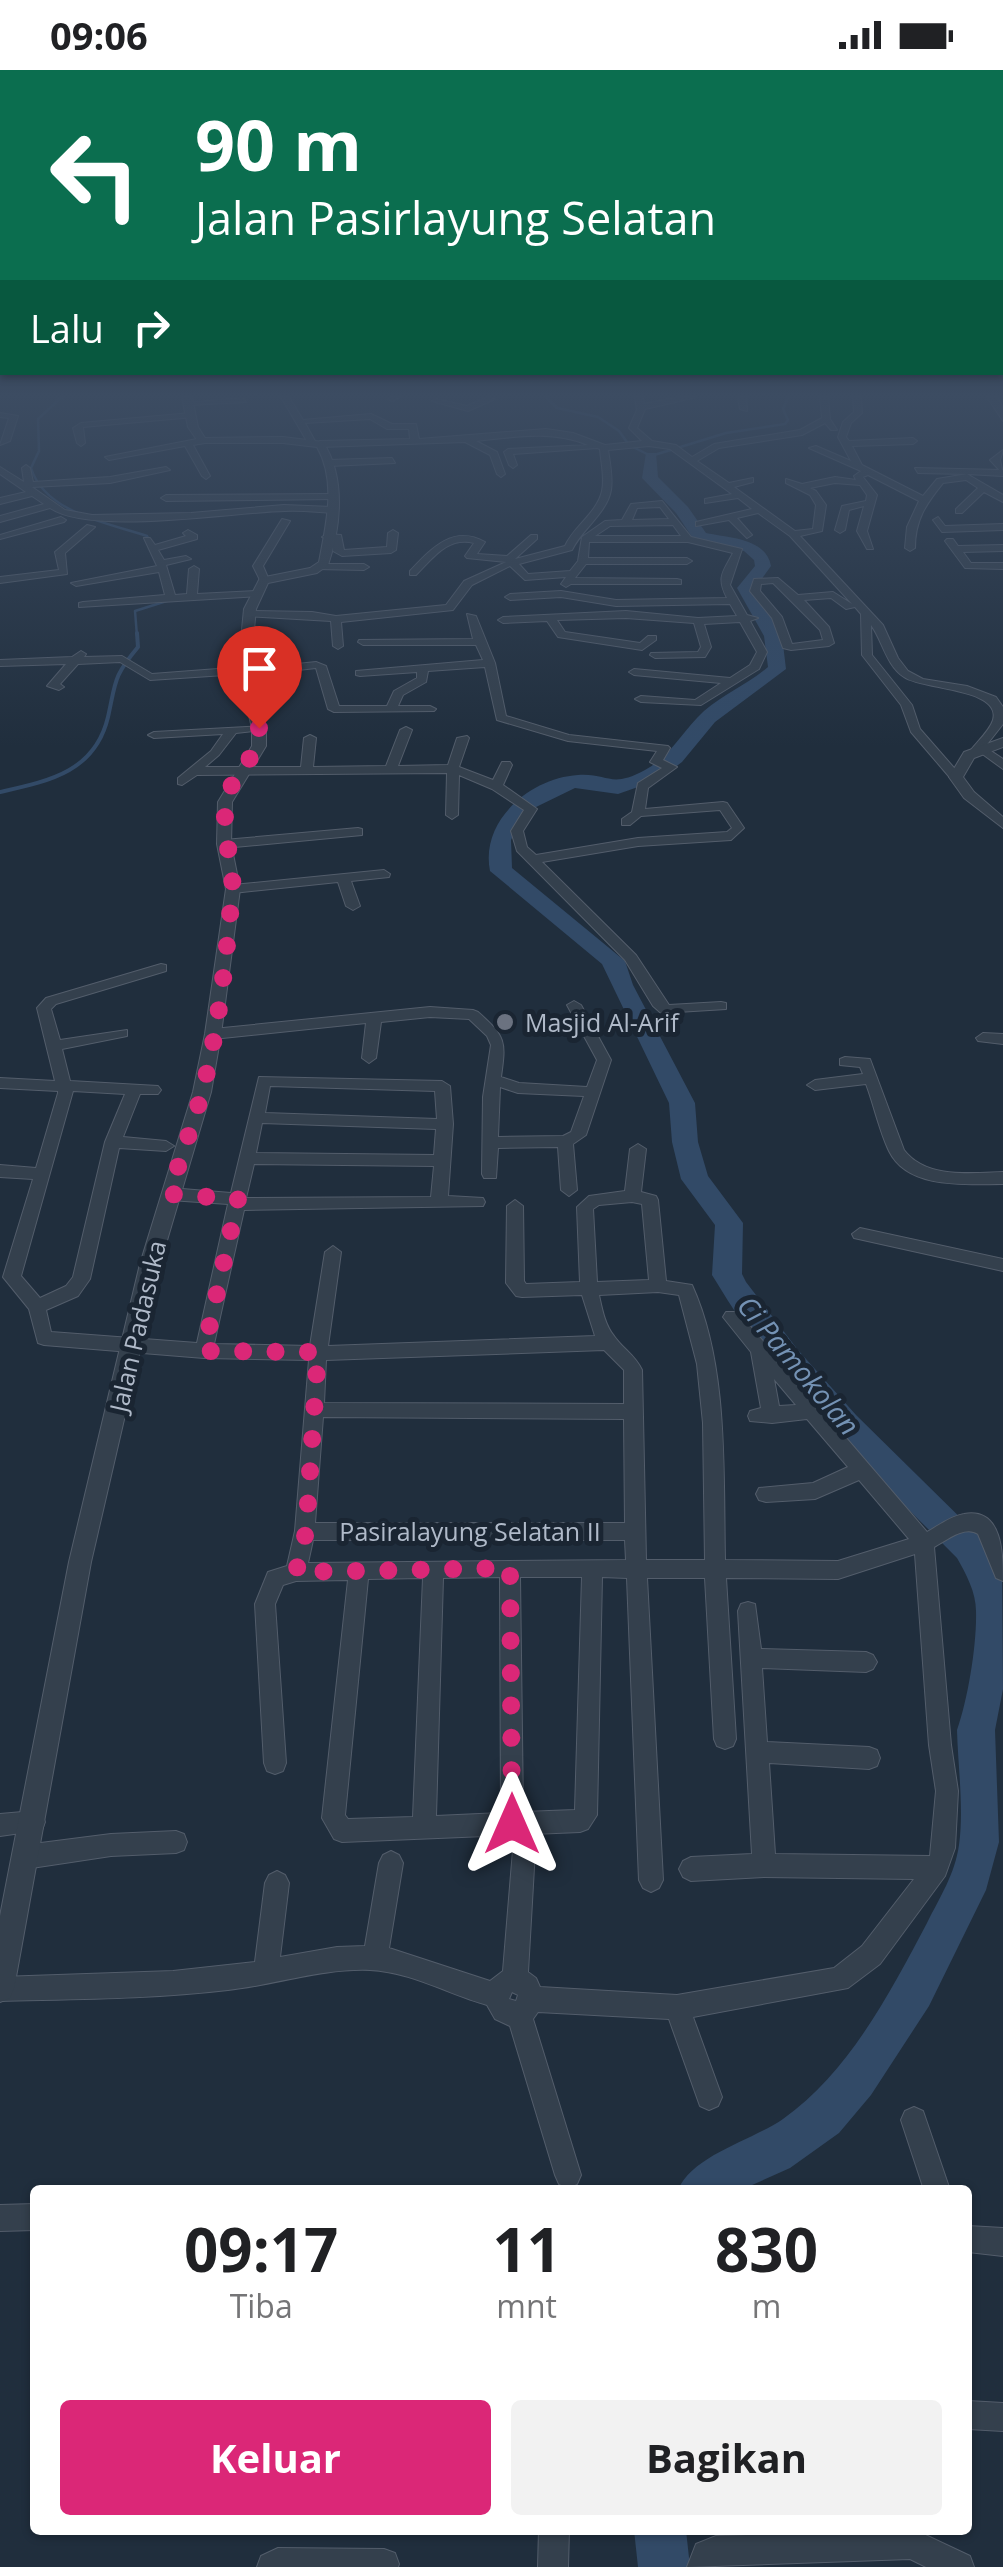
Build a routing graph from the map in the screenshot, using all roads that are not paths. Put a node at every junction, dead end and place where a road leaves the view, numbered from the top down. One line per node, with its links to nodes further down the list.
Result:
1 (53, 514): 15 (street)
2 (67, 514): 3 (street)
3 (185, 514)
4 (331, 514): 28 (street)
5 (594, 514): 37 (street)
6 (630, 514): 18 (street)
7 (668, 514): 19 (street)
8 (733, 514): 14 (street)
9 (764, 514): 25 (street)
10 (821, 514): 25 (street)
11 (844, 514): 22 (street)
12 (865, 514): 33 (street)
13 (915, 514): 34 (street)
14 (732, 518): 20 (street); 26 (street)
15 (60, 520): 27 (street); 48 (street)
16 (938, 520): 21 (street)
17 (285, 522): 49 (street)
18 (626, 522): 19 (street); 31 (street)
19 (672, 522): 30 (street)
20 (699, 524)
21 (1003, 527)
22 (840, 530)
23 (188, 533): 40 (street)
24 (392, 533): 28 (street)
25 (793, 534): 64 (street)
26 (747, 535)
27 (2, 537)
28 (328, 537): 42 (street)
29 (534, 537): 37 (street)
30 (688, 538): 31 (street); 32 (street)
31 (585, 539): 38 (street)
32 (701, 542): 39 (street); 60 (street)
33 (870, 546)
34 (910, 548)
35 (1003, 548): 41 (street)
36 (186, 559): 40 (street)
37 (512, 560): 45 (street); 46 (street); 63 (street)
38 (583, 561): 39 (street); 47 (street)
39 (687, 561): 51 (street)
40 (162, 566): 52 (street); 57 (street)
41 (1003, 566)
42 (320, 567): 43 (street); 49 (street)
43 (364, 567)
44 (194, 569): 58 (street)
45 (413, 573)
46 (526, 577): 47 (street); 50 (street)
47 (569, 578): 51 (street); 55 (street)
48 (0, 580)
49 (264, 580): 53 (street)
50 (505, 580)
51 (678, 582): 61 (street)
52 (76, 583)
53 (257, 594): 58 (street); 66 (street)
54 (432, 594): 63 (street)
55 (561, 594): 56 (street); 61 (street)
56 (510, 597)
57 (170, 598): 58 (street); 62 (street)
58 (192, 598)
59 (796, 598): 64 (street); 68 (street); 68 (street)
60 (732, 601): 61 (street); 71 (street)
61 (686, 604)
62 (83, 605)
63 (435, 610): 65 (street)
64 (863, 611): 100 (street); 108 (street)
65 (403, 612): 70 (street); 75 (street)
66 (250, 614): 70 (street); 85 (street)
67 (471, 616): 77 (street)
68 (769, 617): 71 (street)
69 (551, 618): 72 (street); 73 (street); 74 (street)
70 (336, 619): 78 (street)
71 (746, 619): 73 (street); 88 (street)
72 (503, 620)
73 (698, 622): 80 (street)
74 (585, 638): 74 (street)
75 (406, 640)
76 (362, 642): 77 (street)
77 (477, 642): 83 (street)
78 (338, 646)
79 (90, 648): 81 (street)
80 (655, 654)
81 (76, 658): 82 (street); 85 (street); 89 (street)
82 (0, 663)
83 (490, 663): 84 (street); 111 (street)
84 (423, 667): 87 (street); 91 (street)
85 (244, 672): 91 (street); 93 (street)
86 (634, 672): 88 (street)
87 (360, 673)
88 (731, 681): 90 (street)
89 (59, 687)
90 (641, 699)
91 (391, 708): 92 (street)
92 (430, 709)
93 (259, 728): 94 (street); 107 (street, Jalan Padasuka)
94 (232, 730): 96 (street); 105 (street)
95 (406, 730): 103 (street)
96 (154, 735)
97 (310, 738): 106 (street)
98 (463, 738): 104 (street)
99 (1003, 742): 100 (street)
100 (977, 752): 102 (street); 108 (street)
101 (506, 765): 110 (street)
102 (1003, 765)
103 (391, 768): 104 (street); 106 (street)
104 (453, 768): 110 (street); 112 (street)
105 (194, 771): 107 (street); 109 (street)
106 (306, 772): 107 (street)
107 (243, 773): 116 (street, Jalan Padasuka)
108 (956, 777): 114 (street)
109 (182, 781)
110 (496, 786): 117 (street)
111 (638, 813): 113 (street); 117 (street)
112 (452, 815)
113 (626, 822)
114 (1003, 824)
115 (358, 832): 116 (street)
116 (224, 844): 120 (street, Jalan Padasuka)
117 (530, 860): 124 (street)
118 (384, 874): 119 (street)
119 (343, 878): 120 (street); 121 (street)
120 (233, 889): 127 (street, Jalan Padasuka)
121 (354, 906)
122 (161, 968): 130 (street)
123 (574, 1005): 140 (street)
124 (721, 1006)
125 (374, 1018): 127 (street); 131 (street); 134 (street)
126 (122, 1033): 130 (street)
127 (213, 1034): 155 (street, Jalan Padasuka)
128 (983, 1038): 129 (street)
129 (1003, 1039)
130 (55, 1046): 137 (street)
131 (369, 1058)
132 (845, 1062): 133 (street)
133 (872, 1078): 136 (street); 153 (street)
134 (494, 1080): 140 (street); 145 (street)
135 (0, 1083): 137 (street)
136 (815, 1085)
137 (67, 1086): 138 (street); 151 (street)
138 (134, 1090): 139 (street); 144 (street)
139 (153, 1090)
140 (594, 1092): 143 (street)
141 (255, 1118): 142 (street); 142 (street); 148 (street)
142 (444, 1124): 149 (street)
143 (565, 1141): 145 (street); 154 (street)
144 (113, 1142): 146 (street); 166 (street)
145 (490, 1144): 152 (street)
146 (166, 1146)
147 (638, 1149): 156 (street)
148 (246, 1158): 149 (street); 157 (street)
149 (442, 1161): 159 (street)
150 (0, 1170): 151 (street)
151 (41, 1174): 166 (street)
152 (490, 1174)
153 (1003, 1178)
154 (569, 1190)
155 (170, 1194): 157 (street); 169 (street, Jalan Padasuka)
156 (632, 1196): 164 (street); 165 (street)
157 (237, 1201): 159 (street); 170 (street)
158 (477, 1202): 159 (street)
159 (439, 1203)
160 (516, 1206): 165 (street)
161 (860, 1234): 163 (street)
162 (333, 1252): 171 (street)
163 (1003, 1264)
164 (668, 1286): 165 (street); 184 (street)
165 (589, 1288): 168 (street)
166 (37, 1307): 169 (street)
167 (732, 1317): 172 (street)
168 (607, 1342): 171 (street); 175 (street)
169 (131, 1345): 170 (street); 196 (street, Jalan Padasuka)
170 (204, 1351): 171 (street)
171 (318, 1352): 173 (street)
172 (760, 1352): 174 (street); 174 (street)
173 (315, 1410): 175 (street); 178 (street)
174 (812, 1411): 176 (street)
175 (634, 1412): 179 (street)
176 (864, 1470): 177 (street); 180 (street)
177 (766, 1494)
178 (306, 1532): 179 (street, Pasiralayung Selatan II); 186 (street)
179 (634, 1532): 185 (street)
180 (932, 1539): 184 (street); 187 (street); 205 (street)
181 (510, 1568): 182 (street); 183 (street); 197 (street)
182 (592, 1569): 185 (street); 197 (street)
183 (433, 1570): 188 (street); 199 (street)
184 (715, 1570): 185 (street); 192 (street)
185 (638, 1571): 207 (street)
186 (296, 1572): 188 (street); 195 (street)
187 (1003, 1572)
188 (359, 1573): 199 (street)
189 (748, 1611): 190 (street)
190 (752, 1658): 191 (street); 193 (street)
191 (866, 1662)
192 (725, 1739)
193 (757, 1752): 194 (street); 204 (street)
194 (868, 1758)
195 (275, 1763)
196 (34, 1822): 198 (street); 202 (street, Jalan Padasuka)
197 (512, 1824): 199 (street)
198 (0, 1825)
199 (424, 1828)
200 (176, 1842): 202 (street)
201 (524, 1850): 212 (street)
202 (25, 1857): 211 (street, Jalan Padasuka)
203 (391, 1863): 209 (street)
204 (764, 1864): 205 (street); 206 (street)
205 (938, 1868): 213 (street)
206 (691, 1869)
207 (651, 1880)
208 (277, 1882): 210 (street)
209 (376, 1958): 210 (street); 212 (street)
210 (266, 1974): 211 (street)
211 (0, 1988)
212 (515, 1997): 213 (street); 216 (street)
213 (677, 2007): 214 (street)
214 (709, 2097)
215 (914, 2120): 217 (street)
216 (568, 2175)
217 (935, 2185)
218 (30, 2217): 219 (street)
219 (0, 2218)
220 (972, 2239): 221 (street)
221 (1003, 2242)
222 (972, 2415): 223 (street)
223 (1003, 2416)
224 (554, 2535): 227 (street)
225 (384, 2564): 226 (street)
226 (272, 2567)
227 (554, 2567)
228 (702, 2567): 229 (street)
229 (959, 2567)

